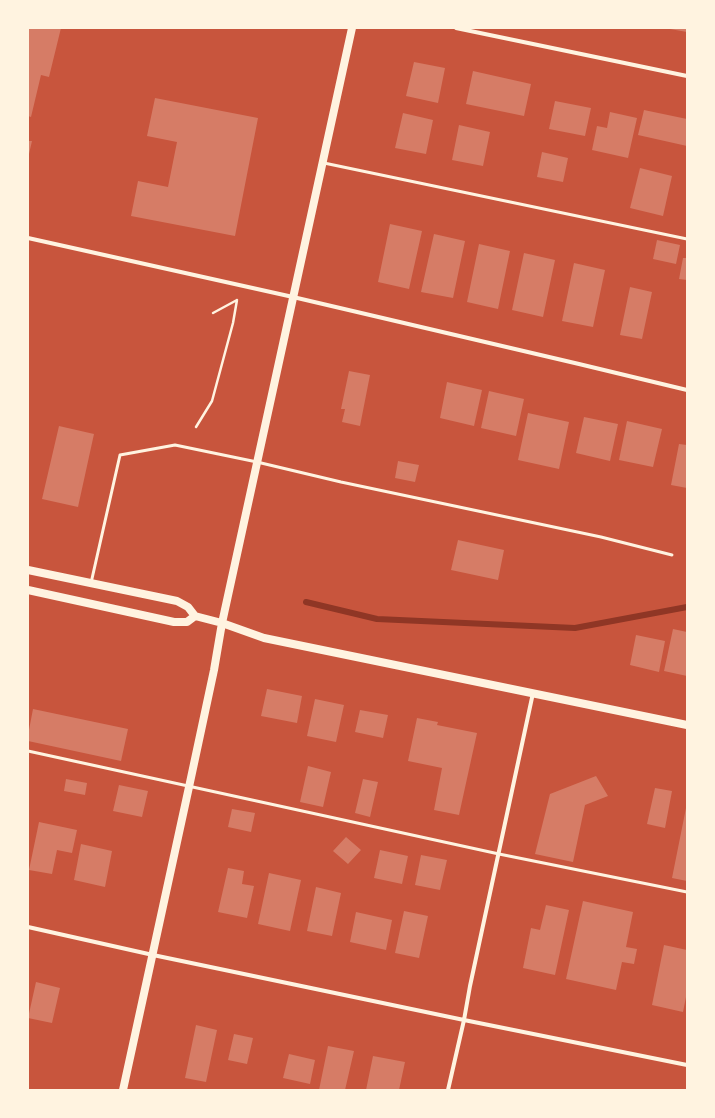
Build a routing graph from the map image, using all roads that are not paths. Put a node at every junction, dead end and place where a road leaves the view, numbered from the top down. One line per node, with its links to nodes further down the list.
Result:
1 (352, 28): 4 (main road)
2 (456, 28): 3 (street)
3 (687, 76)
4 (322, 163): 6 (lane); 7 (main road)
5 (28, 238): 7 (street)
6 (687, 239)
7 (293, 297): 8 (street); 9 (main road)
8 (687, 390)
9 (257, 462): 10 (lane); 12 (lane); 15 (main road)
10 (672, 555)
11 (28, 570): 12 (main road)
12 (91, 584): 14 (main road)
13 (28, 590): 14 (main road)
14 (196, 616): 15 (main road)
15 (222, 623): 16 (main road); 19 (main road)
16 (533, 693): 17 (main road); 20 (street)
17 (687, 725)
18 (28, 751): 19 (lane)
19 (190, 787): 20 (lane); 23 (main road)
20 (499, 854): 21 (lane); 24 (street)
21 (687, 892)
22 (28, 927): 23 (street)
23 (153, 954): 24 (street); 26 (main road)
24 (464, 1020): 25 (street); 27 (street)
25 (687, 1065)
26 (123, 1090)
27 (448, 1090)

